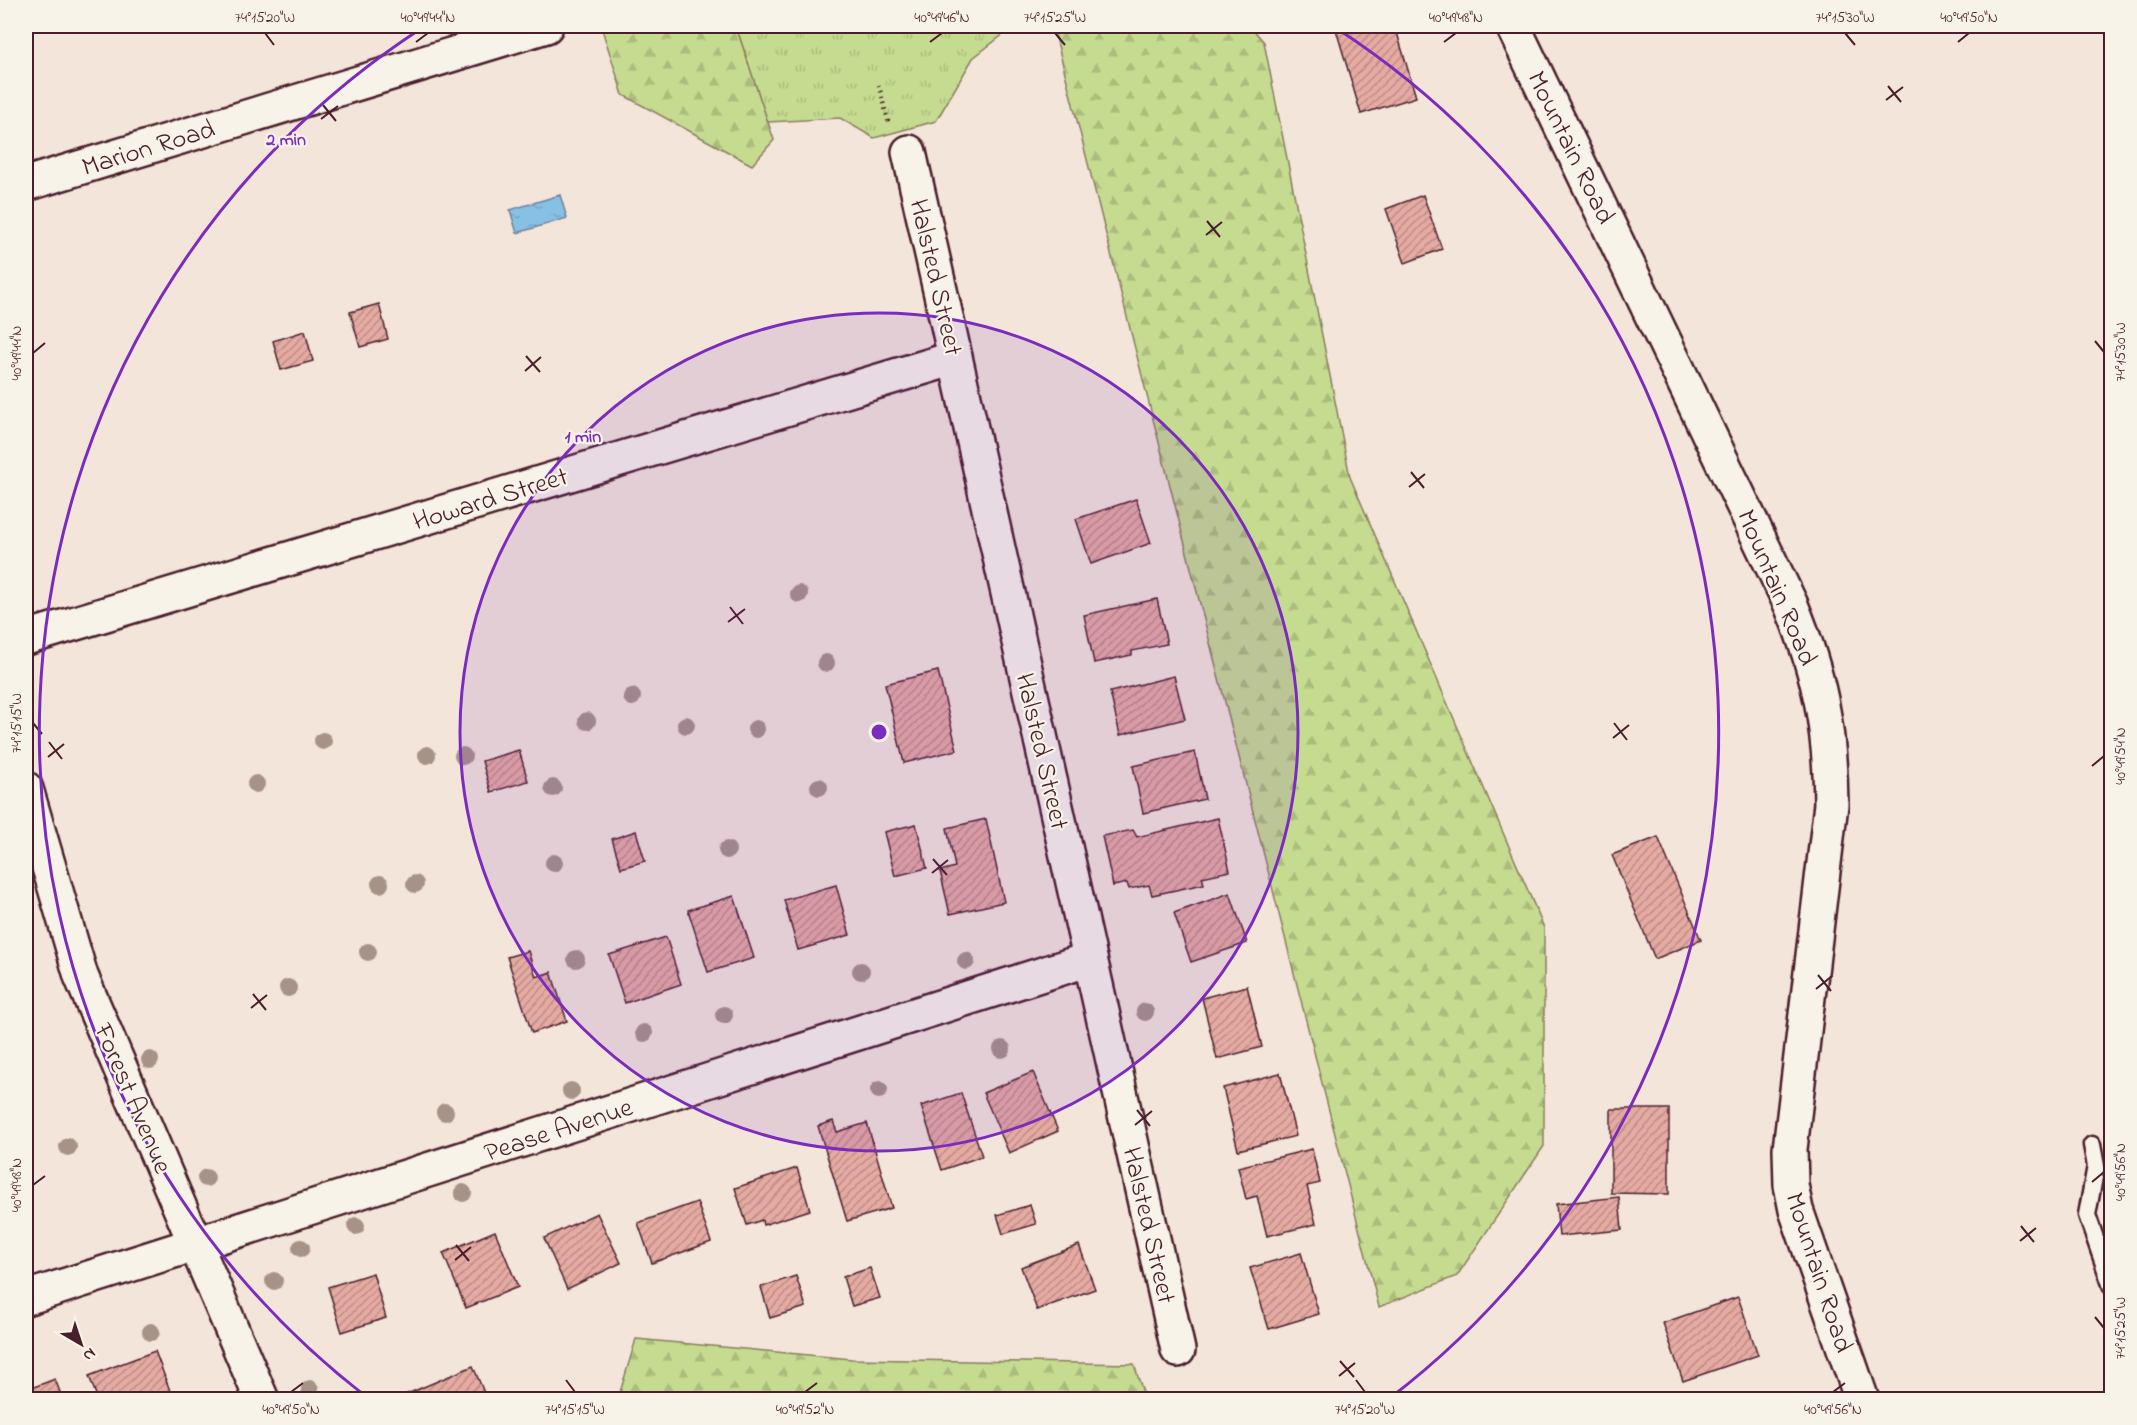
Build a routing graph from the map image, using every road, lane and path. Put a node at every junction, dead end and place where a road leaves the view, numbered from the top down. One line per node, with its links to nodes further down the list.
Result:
1 (546, 26): 4 (street, Marion Road)
2 (1514, 26): 15 (street, Mountain Road)
3 (909, 152): 5 (street, Halsted Street)
4 (26, 184)
5 (955, 358): 6 (street, Howard Street); 8 (street, Halsted Street)
6 (26, 638)
7 (26, 789): 10 (street, Forest Avenue)
8 (1090, 958): 10 (street, Pease Avenue); 13 (street, Halsted Street)
9 (2092, 1145): 11 (lane)
10 (197, 1244): 12 (street, Pease Avenue); 14 (street, Forest Avenue)
11 (2112, 1287)
12 (26, 1298)
13 (1178, 1350)
14 (262, 1400)
15 (1862, 1400)

